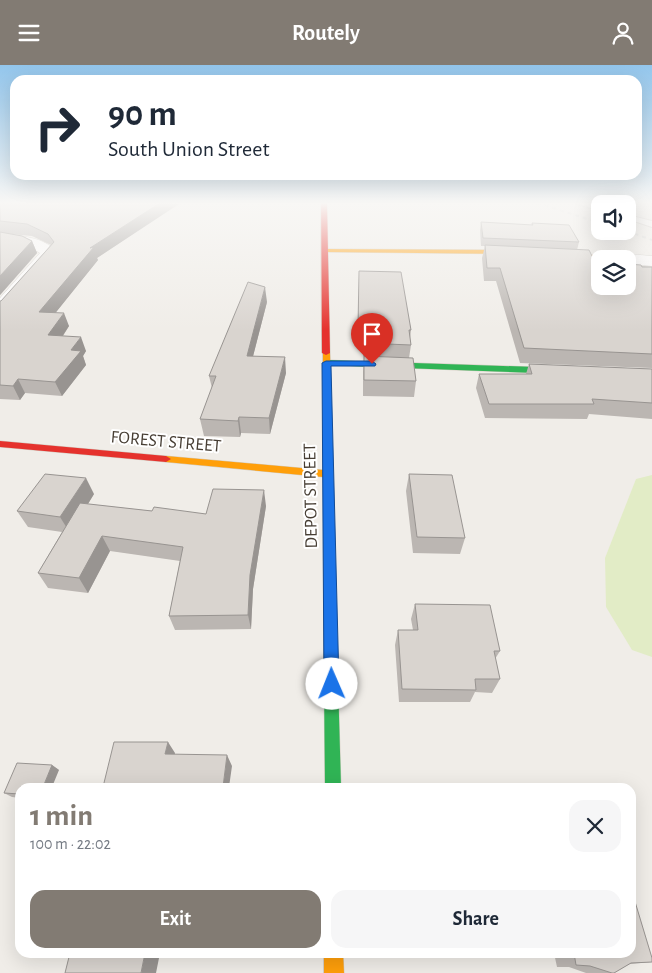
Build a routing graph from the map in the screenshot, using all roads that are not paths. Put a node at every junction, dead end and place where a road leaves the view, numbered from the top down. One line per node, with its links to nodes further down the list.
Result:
1 (37, 245): 7 (street)
2 (325, 245): 3 (street, DEPOT STREET)
3 (325, 250): 4 (street); 8 (street, DEPOT STREET)
4 (591, 256)
5 (636, 260): 6 (street)
6 (652, 261)
7 (0, 309)
8 (326, 363): 9 (street); 11 (street, DEPOT STREET)
9 (578, 372)
10 (0, 444): 11 (street, FOREST STREET)
11 (328, 474): 12 (street, DEPOT STREET)
12 (333, 783)
13 (334, 958): 14 (street)
14 (334, 973)

